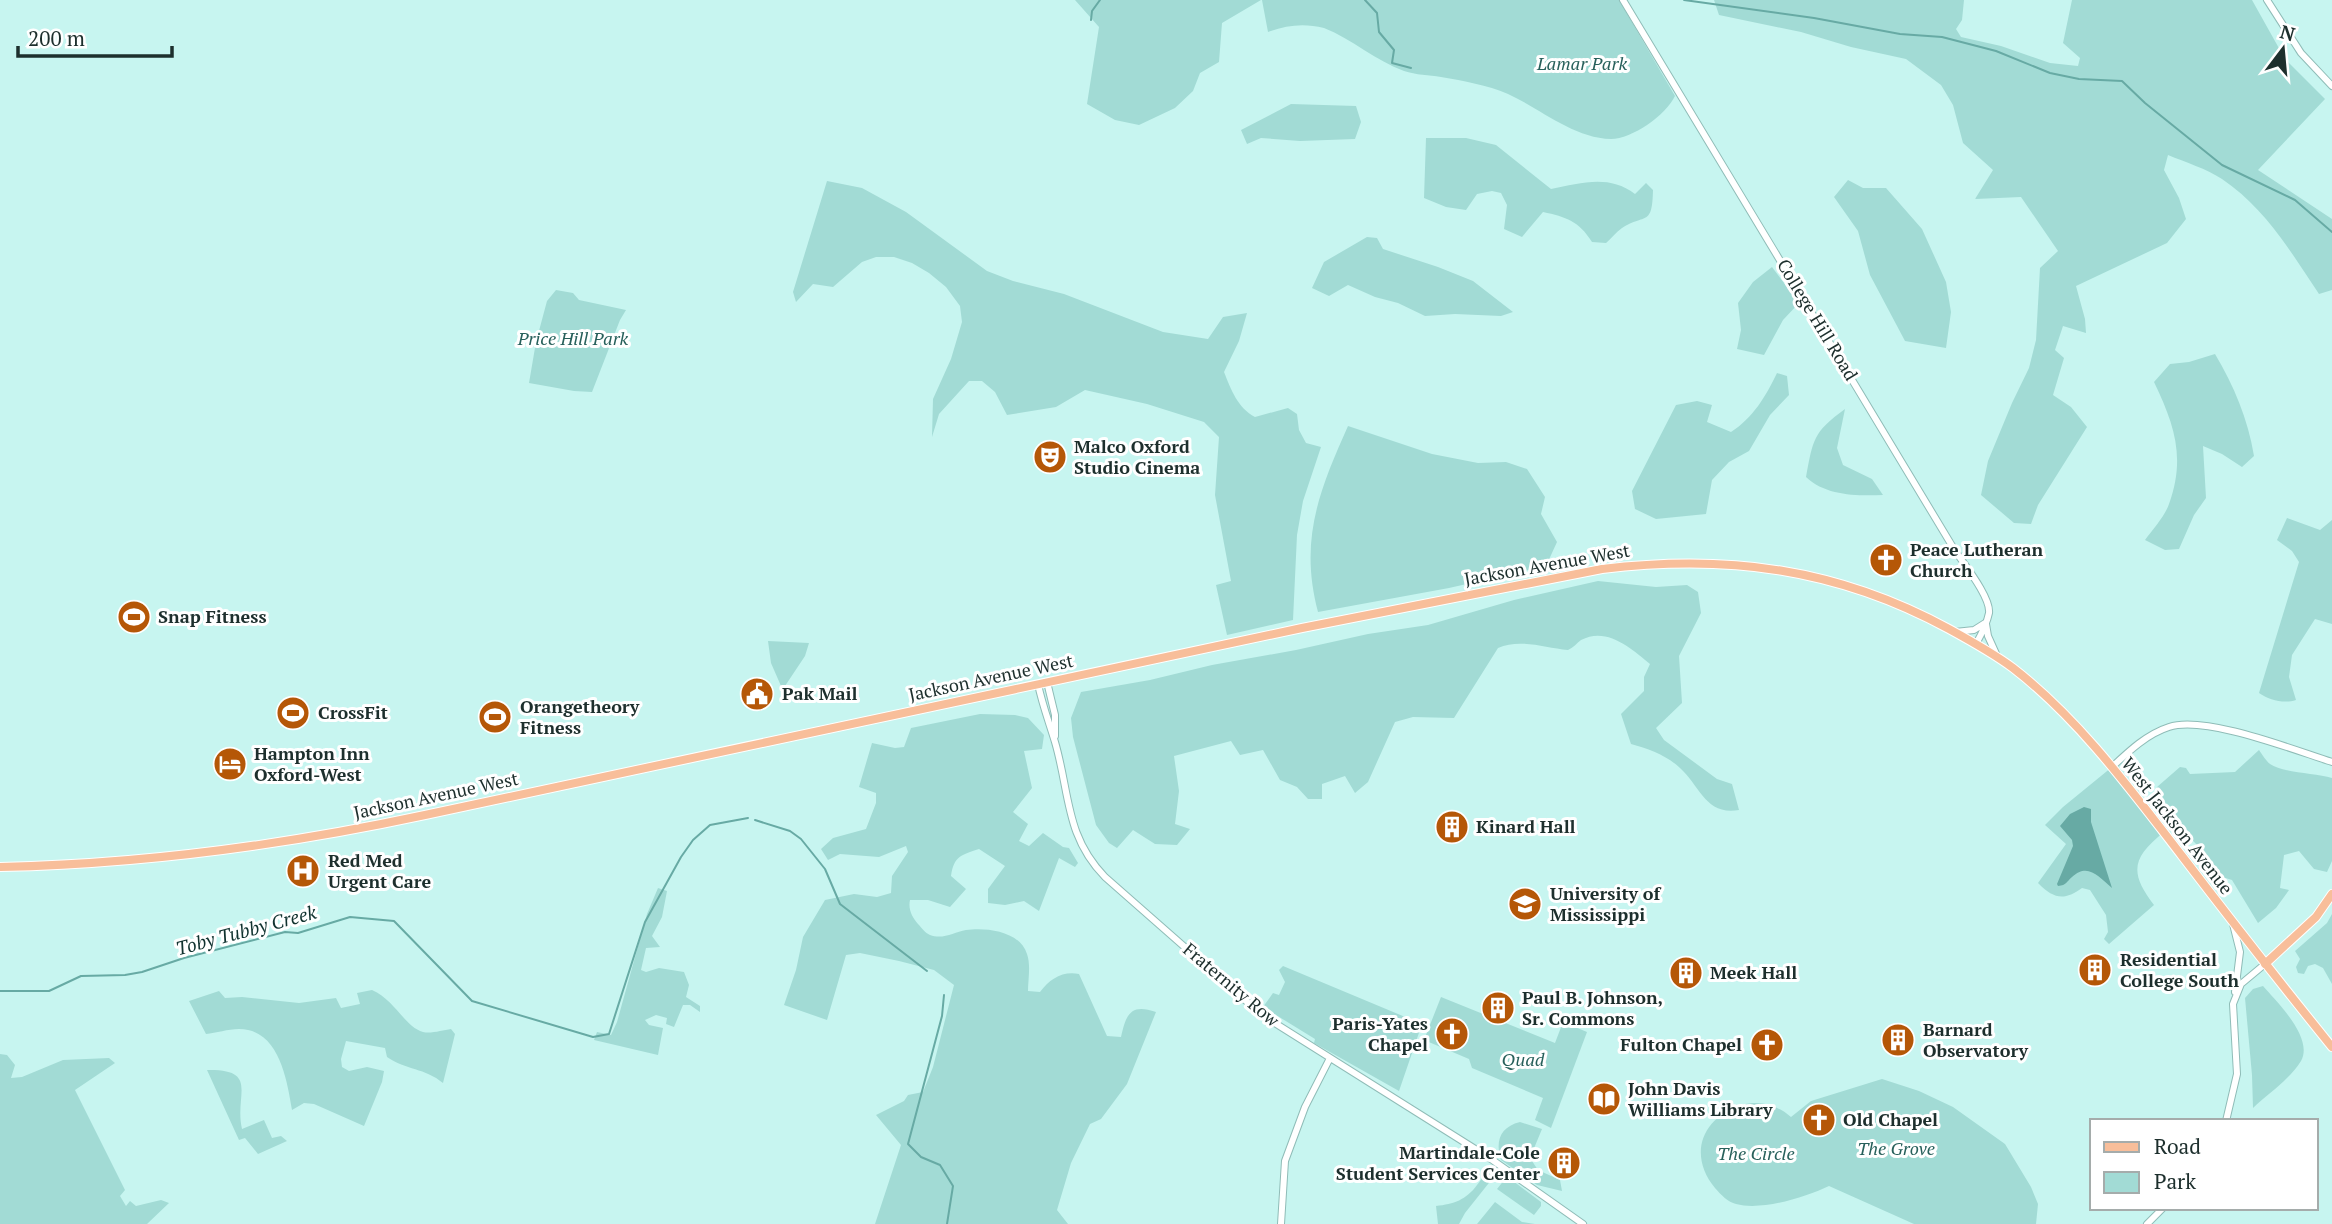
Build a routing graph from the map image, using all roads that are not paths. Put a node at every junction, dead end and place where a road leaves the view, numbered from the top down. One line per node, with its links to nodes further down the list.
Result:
1 (1623, 0): 4 (street, College Hill Road)
2 (2267, 0): 3 (street)
3 (2332, 86)
4 (1986, 622): 5 (street); 6 (street); 7 (street, College Hill Road)
5 (1954, 632): 6 (main road, Jackson Avenue West); 8 (main road, Jackson Avenue West)
6 (1976, 644): 7 (main road, West Jackson Avenue)
7 (1997, 657): 12 (main road, West Jackson Avenue)
8 (1047, 682): 9 (main road, Jackson Avenue West); 10 (street, Fraternity Row)
9 (1038, 684): 10 (street, Fraternity Row); 13 (main road, Jackson Avenue West)
10 (1055, 741): 19 (street, Fraternity Row)
11 (2332, 762): 12 (street)
12 (2112, 767): 15 (main road, West Jackson Avenue)
13 (0, 866)
14 (2332, 894): 16 (main road)
15 (2232, 922): 16 (main road, West Jackson Avenue); 17 (street)
16 (2265, 964): 17 (street); 18 (main road, West Jackson Avenue)
17 (2233, 1004): 20 (street)
18 (2332, 1047)
19 (1330, 1058): 22 (street); 23 (street, Fraternity Row)
20 (2226, 1119)
21 (2161, 1210): 24 (street)
22 (1281, 1224)
23 (1583, 1224)
24 (2147, 1224)

